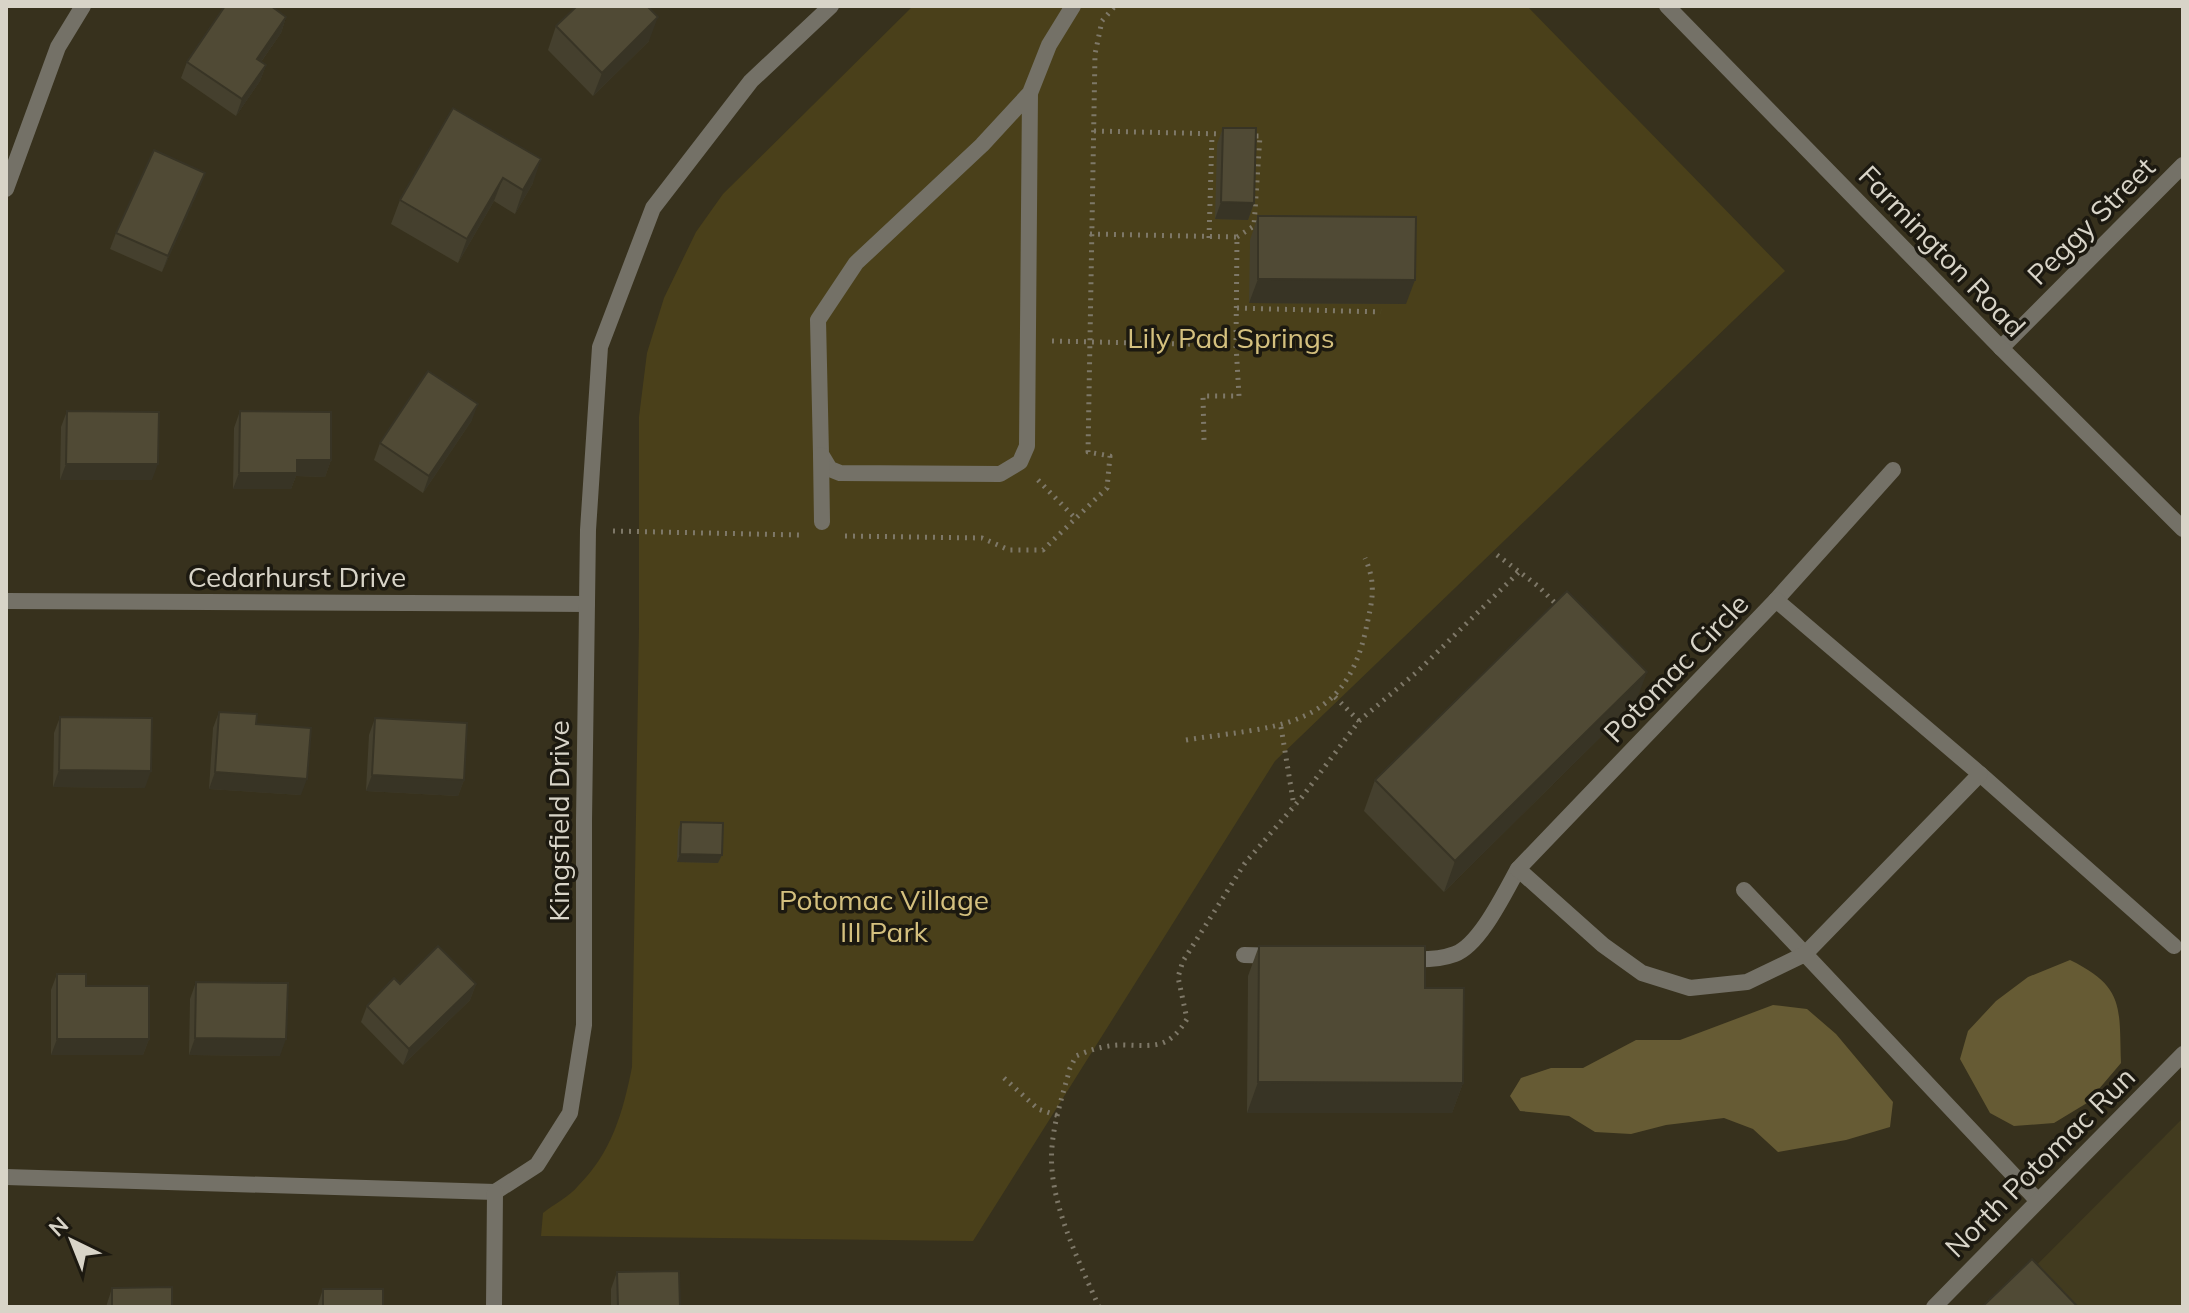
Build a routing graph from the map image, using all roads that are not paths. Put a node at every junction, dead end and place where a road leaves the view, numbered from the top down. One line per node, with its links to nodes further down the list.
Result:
1 (83, 6): 7 (street)
2 (831, 6): 15 (street, Kingsfield Drive)
3 (1073, 6): 5 (street)
4 (1667, 6): 8 (street, Farmington Road)
5 (1030, 93): 9 (street); 9 (street)
6 (2183, 165): 8 (street, Peggy Street)
7 (6, 189)
8 (2001, 348): 12 (street, Farmington Road)
9 (821, 454): 11 (street)
10 (1893, 470): 13 (street)
11 (822, 522)
12 (2183, 529)
13 (1776, 600): 16 (street, Potomac Circle); 17 (street, Potomac Circle)
14 (6, 601): 15 (street, Cedarhurst Drive)
15 (587, 604): 26 (street, Kingsfield Drive)
16 (1980, 774): 19 (street, Potomac Circle); 20 (street)
17 (1518, 869): 20 (street); 23 (street, Potomac Circle)
18 (1744, 890): 20 (street)
19 (2174, 946)
20 (1805, 954): 27 (street)
21 (1244, 955): 22 (street)
22 (1290, 956)
23 (1381, 959)
24 (2183, 1054): 27 (street, North Potomac Run)
25 (6, 1177): 26 (street)
26 (495, 1192): 28 (street)
27 (2037, 1200): 29 (street, North Potomac Run)
28 (494, 1307)
29 (1934, 1307)

